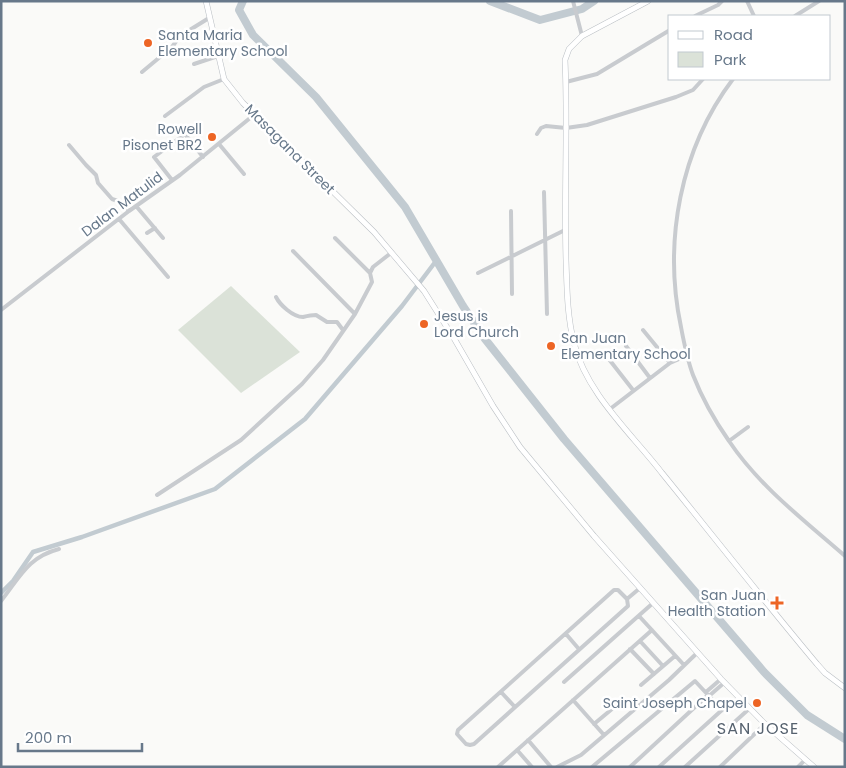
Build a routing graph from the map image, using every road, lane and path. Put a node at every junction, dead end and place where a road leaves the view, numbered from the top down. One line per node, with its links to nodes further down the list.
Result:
1 (206, 1): 10 (street, Masagana Street)
2 (573, 1): 12 (street)
3 (648, 1): 12 (street)
4 (722, 1): 7 (street)
5 (747, 1): 8 (street)
6 (819, 1): 9 (street)
7 (697, 15)
8 (754, 15)
9 (797, 15)
10 (209, 18): 13 (street, Masagana Street); 15 (street)
11 (668, 31): 19 (street)
12 (582, 36): 19 (street)
13 (218, 56): 14 (street); 16 (street, Masagana Street)
14 (194, 64)
15 (142, 72)
16 (224, 79): 20 (street, Masagana Street); 21 (street)
17 (702, 80): 22 (street)
18 (732, 80): 54 (street)
19 (566, 82): 22 (street)
20 (255, 114): 25 (street, Dalan Matulid); 41 (street, Masagana Street)
21 (165, 116)
22 (566, 128): 23 (street); 35 (street)
23 (537, 134)
24 (69, 144): 31 (street)
25 (219, 144): 26 (street, Dalan Matulid); 27 (street)
26 (203, 157): 28 (street, Dalan Matulid); 28 (street)
27 (244, 174)
28 (172, 180): 30 (street, Dalan Matulid)
29 (544, 192): 39 (street)
30 (136, 206): 31 (street, Dalan Matulid); 34 (street)
31 (129, 211): 33 (street, Dalan Matulid)
32 (510, 212): 42 (street)
33 (120, 219): 45 (street); 48 (street, Dalan Matulid)
34 (154, 228): 36 (street); 37 (street)
35 (566, 230): 39 (street); 59 (street)
36 (147, 233)
37 (163, 238)
38 (335, 238): 43 (street)
39 (546, 239): 42 (street); 50 (street)
40 (293, 251): 49 (street)
41 (391, 253): 43 (street); 65 (street, Masagana Street)
42 (512, 256): 44 (street); 46 (street)
43 (370, 273): 49 (street)
44 (478, 273)
45 (168, 277)
46 (512, 294)
47 (276, 296): 51 (street)
48 (1, 310)
49 (355, 314): 51 (street)
50 (546, 314)
51 (343, 330): 62 (street)
52 (643, 330): 56 (street)
53 (626, 346): 57 (street)
54 (686, 356): 56 (street); 61 (street)
55 (608, 358): 58 (street)
56 (670, 363): 57 (street)
57 (650, 378): 58 (street)
58 (633, 390): 59 (street)
59 (610, 409): 83 (street)
60 (748, 427): 61 (street)
61 (729, 441): 64 (street)
62 (157, 494)
63 (59, 549): 67 (street)
64 (845, 556)
65 (640, 588): 66 (street); 68 (street, Masagana Street)
66 (627, 599): 71 (street); 73 (street)
67 (1, 601)
68 (653, 603): 69 (street); 75 (street, Masagana Street)
69 (639, 616): 70 (street); 81 (street)
70 (652, 630): 72 (street); 76 (street)
71 (566, 634): 73 (street); 84 (street)
72 (640, 641): 74 (street); 77 (street)
73 (578, 648): 88 (street)
74 (630, 649): 79 (street); 86 (street)
75 (697, 653): 78 (street); 80 (street, Masagana Street)
76 (676, 656): 77 (street); 78 (street)
77 (663, 666): 79 (street)
78 (684, 666): 92 (street)
79 (654, 674): 82 (street)
80 (723, 680): 85 (street); 89 (street, Masagana Street)
81 (564, 682)
82 (641, 685)
83 (845, 688)
84 (501, 692): 88 (street); 88 (street)
85 (708, 694): 100 (street); 101 (street); 102 (street)
86 (573, 700): 90 (street); 93 (street)
87 (618, 704): 90 (street)
88 (514, 706)
89 (750, 708): 91 (street, Masagana Street); 103 (street)
90 (594, 724): 92 (street)
91 (765, 724): 95 (street, Masagana Street); 104 (street)
92 (604, 735): 99 (street)
93 (528, 740): 94 (street); 98 (street)
94 (517, 750): 96 (street); 97 (street)
95 (805, 760): 105 (street); 106 (street, Masagana Street)
96 (498, 767)
97 (532, 767)
98 (551, 767)
99 (557, 767)
100 (592, 767)
101 (630, 767)
102 (659, 767)
103 (685, 767)
104 (720, 767)
105 (798, 767)
106 (814, 767)

